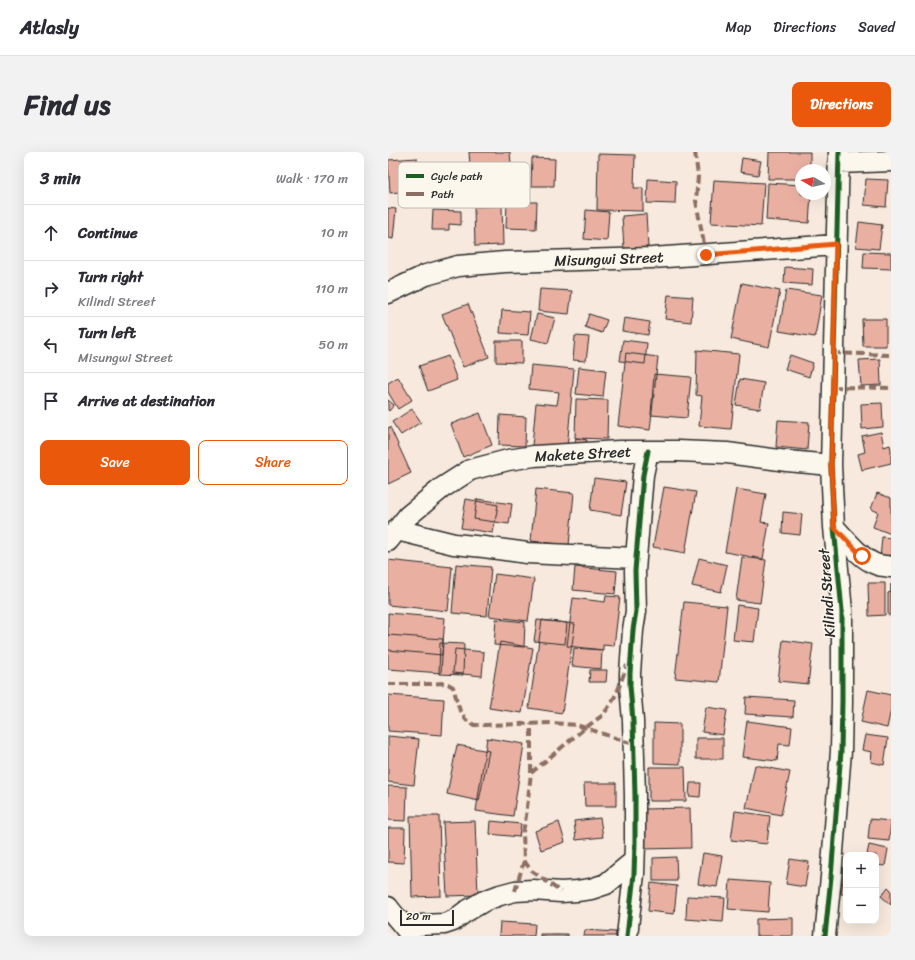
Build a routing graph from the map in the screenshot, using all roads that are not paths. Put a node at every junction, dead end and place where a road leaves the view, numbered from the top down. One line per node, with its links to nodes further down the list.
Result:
1 (838, 157): 2 (street); 3 (street, Kilindi Street)
2 (891, 161)
3 (836, 244): 4 (street, Misungwi Street); 6 (street, Kilindi Street)
4 (388, 293)
5 (648, 452): 6 (street, Makete Street); 8 (street, Makete Street); 9 (street)
6 (831, 465): 7 (street, Kilindi Street)
7 (834, 527): 10 (street); 17 (street, Kilindi Street)
8 (393, 535): 9 (street)
9 (636, 558): 11 (street)
10 (891, 566)
11 (634, 861): 13 (street); 15 (street)
12 (388, 907): 14 (street)
13 (466, 911): 14 (street); 16 (street)
14 (409, 932)
15 (631, 933)
16 (455, 936)
17 (825, 936)

